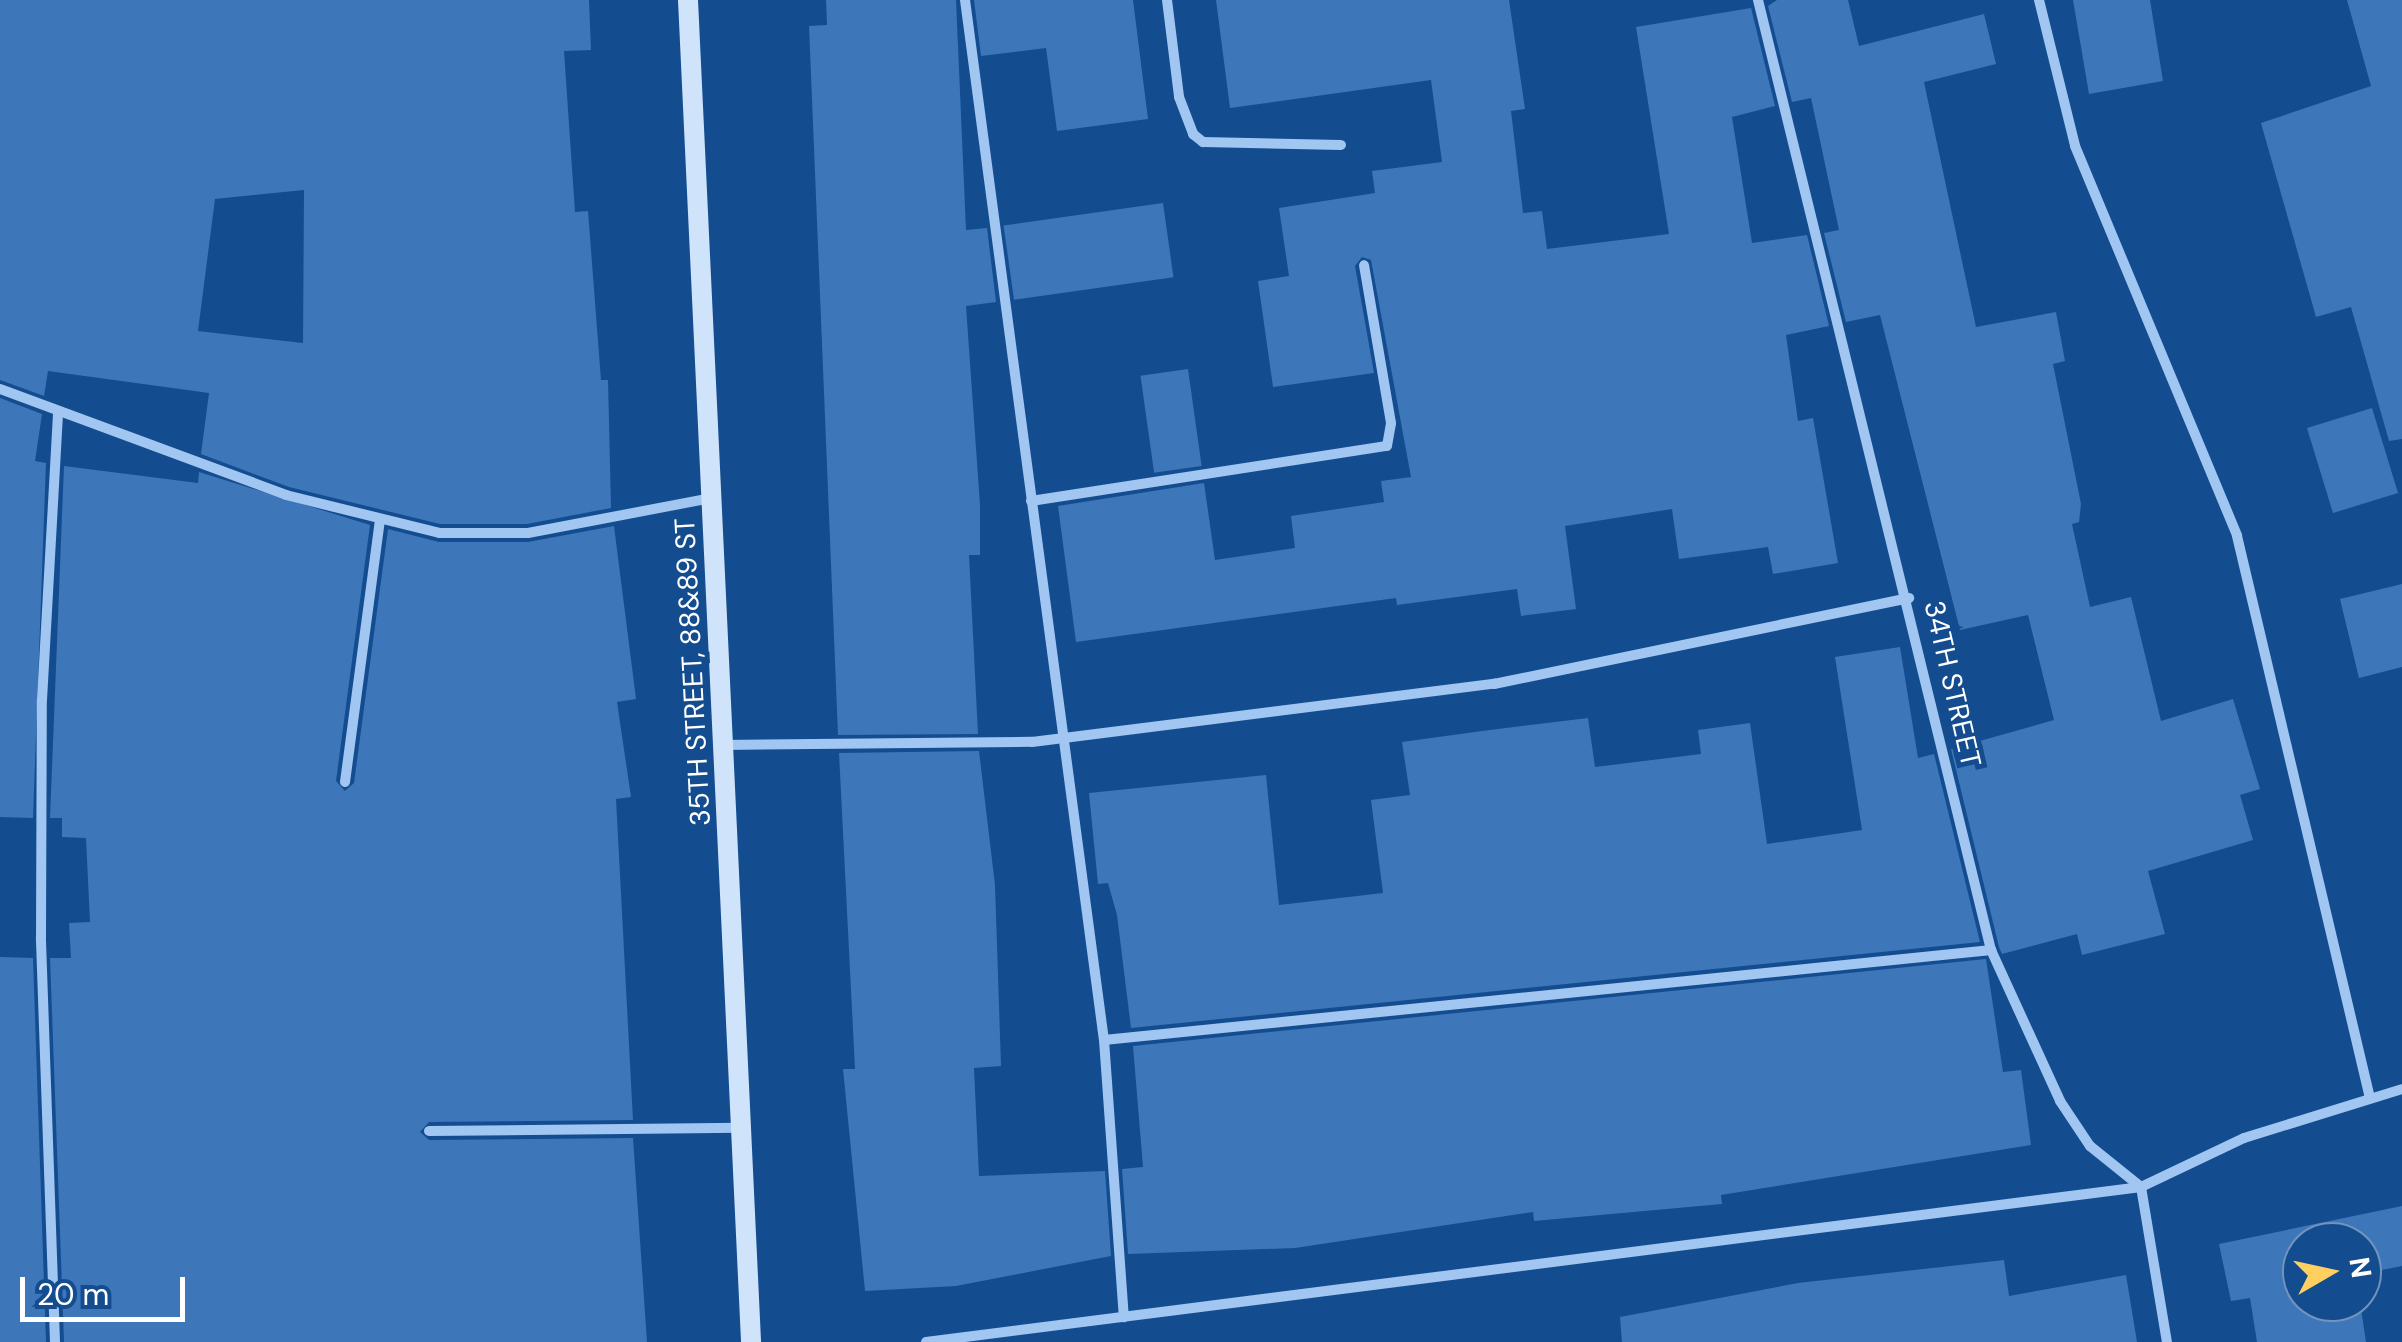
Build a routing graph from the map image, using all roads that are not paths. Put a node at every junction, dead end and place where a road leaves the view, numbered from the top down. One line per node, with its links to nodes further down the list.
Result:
1 (688, 0): 10 (main road, 35TH STREET, 88&89 ST)
2 (965, 0): 11 (street)
3 (1167, 0): 6 (street)
4 (1758, 0): 13 (street, 34TH STREET)
5 (2039, 0): 20 (street)
6 (1341, 146)
7 (1364, 264): 11 (street)
8 (0, 389): 9 (street)
9 (58, 413): 12 (street); 25 (street)
10 (712, 498): 12 (street); 15 (main road, 35TH STREET, 88&89 ST)
11 (1031, 501): 14 (street)
12 (380, 520): 16 (street)
13 (1909, 598): 14 (street); 17 (street, 34TH STREET)
14 (1062, 738): 15 (street); 18 (street)
15 (724, 745): 21 (main road, 35TH STREET, 88&89 ST)
16 (345, 782)
17 (1992, 950): 18 (street); 23 (street, 34TH STREET)
18 (1104, 1040): 24 (street)
19 (2402, 1089): 20 (street)
20 (2370, 1098): 23 (street)
21 (741, 1128): 22 (street); 26 (main road, 35TH STREET, 88&89 ST)
22 (430, 1131)
23 (2141, 1187): 24 (street); 28 (street)
24 (1124, 1316): 27 (street)
25 (55, 1342)
26 (751, 1342)
27 (926, 1342)
28 (2168, 1342)

